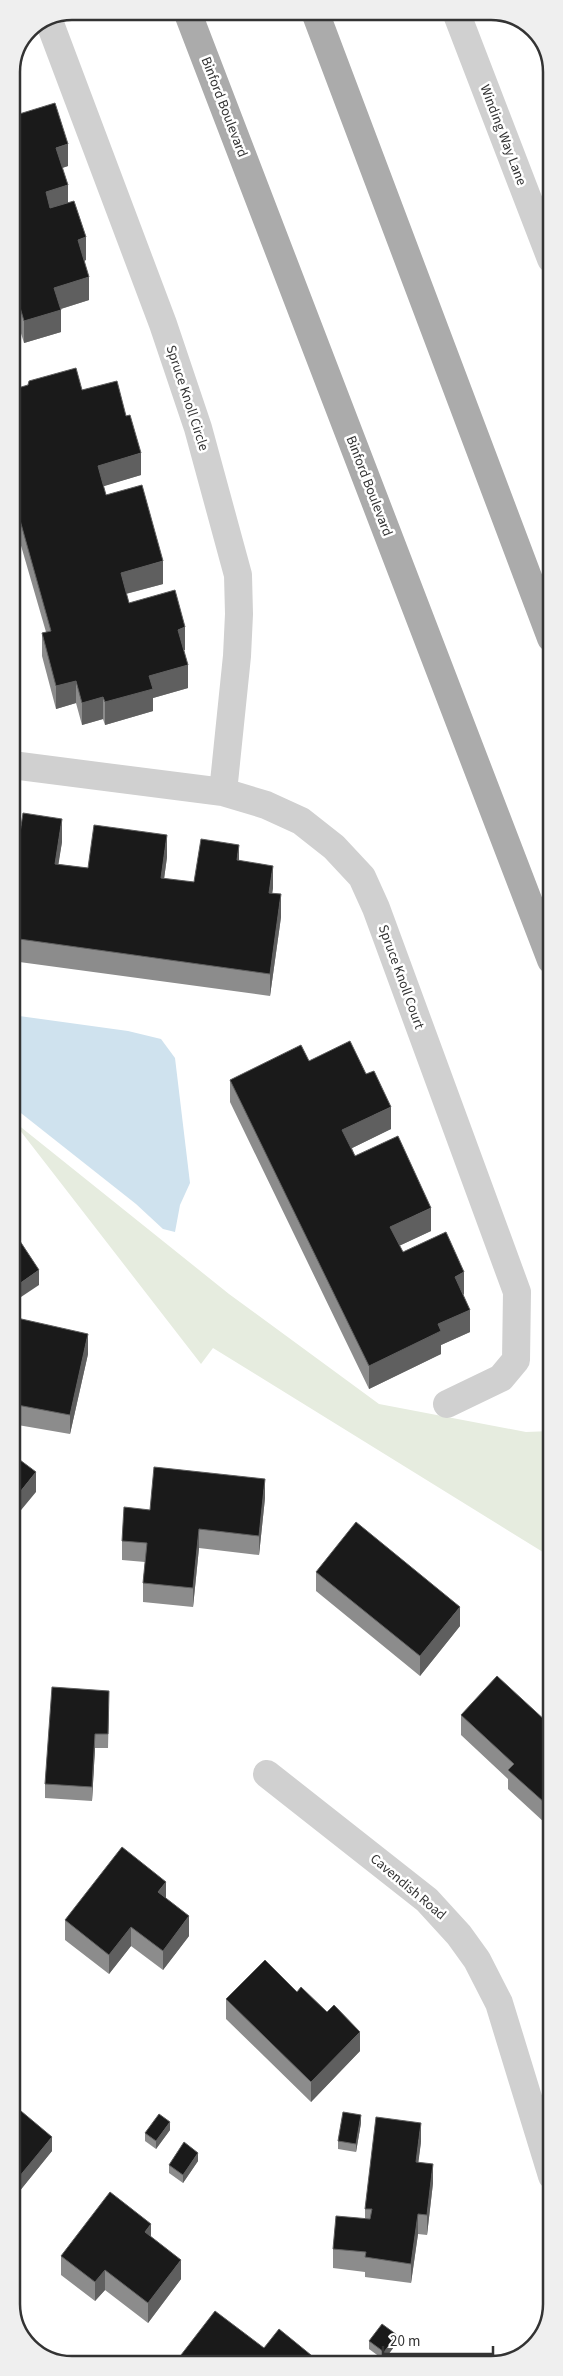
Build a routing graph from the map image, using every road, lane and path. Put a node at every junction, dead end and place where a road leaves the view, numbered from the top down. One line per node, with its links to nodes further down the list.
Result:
1 (190, 20): 9 (main road, Binford Boulevard)
2 (317, 20): 6 (main road)
3 (459, 20): 5 (street, Winding Way Lane)
4 (50, 25): 8 (street, Spruce Knoll Circle)
5 (543, 238)
6 (543, 617)
7 (20, 766): 8 (street, Spruce Knoll Court)
8 (223, 792): 10 (street, Spruce Knoll Court)
9 (543, 939)
10 (447, 1404)
11 (267, 1774): 12 (street, Cavendish Road)
12 (543, 2147)

